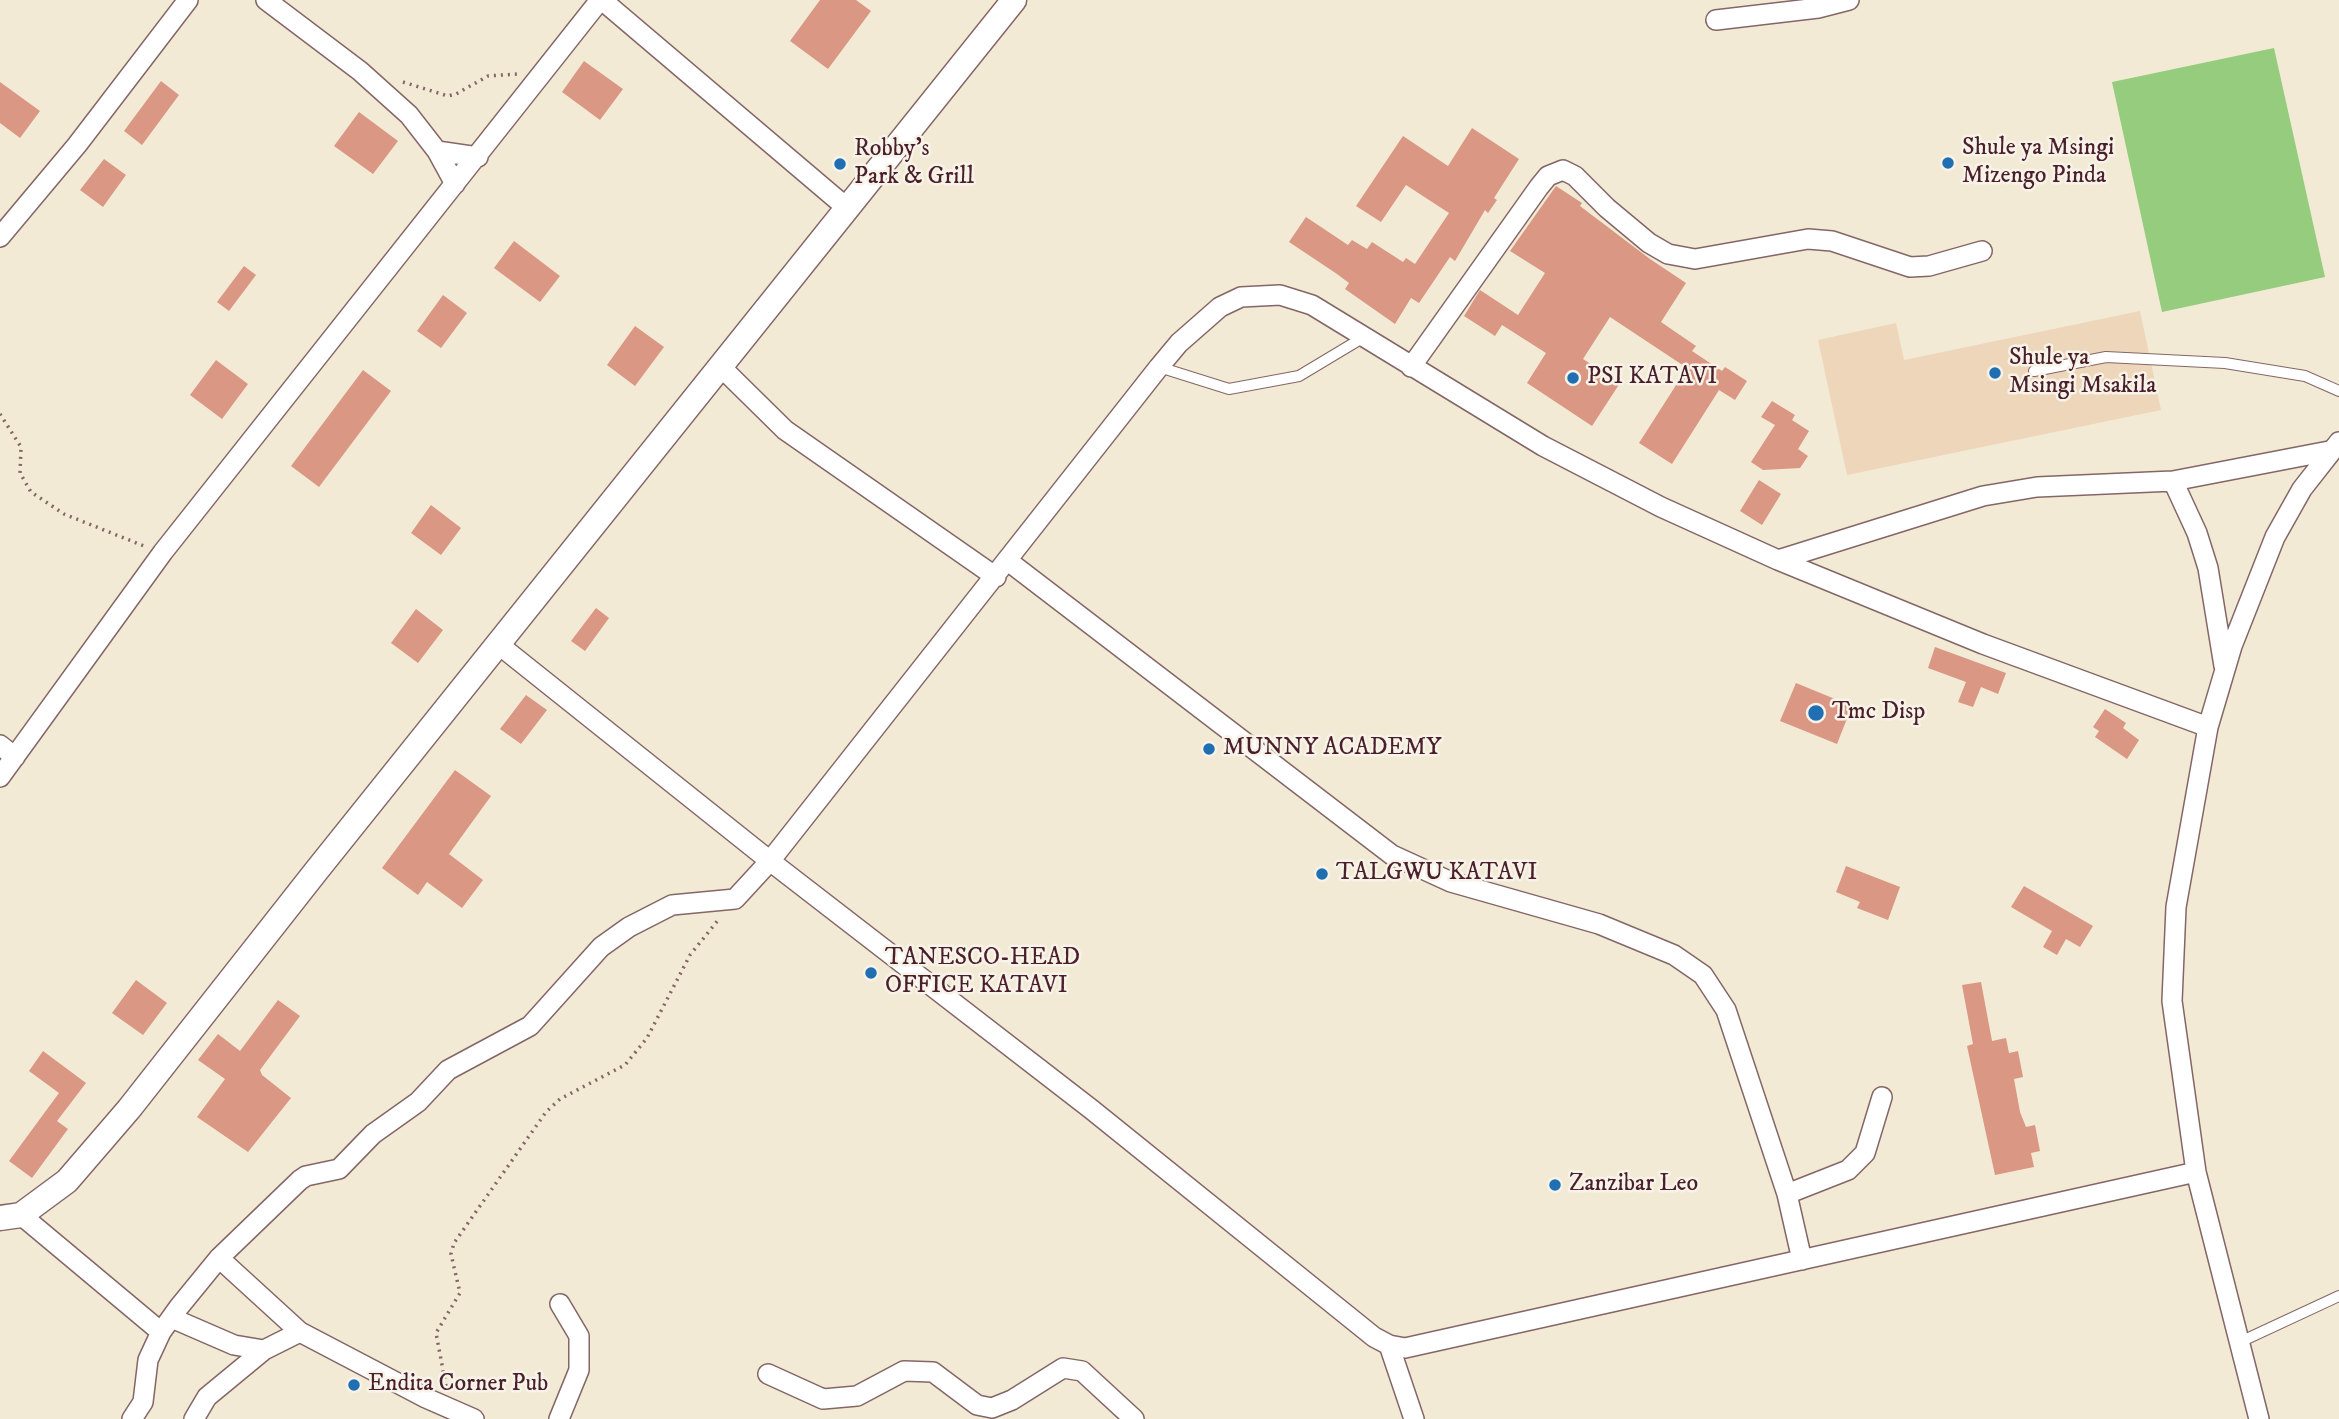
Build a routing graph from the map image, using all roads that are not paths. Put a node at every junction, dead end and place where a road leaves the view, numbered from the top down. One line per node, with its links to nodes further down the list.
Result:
1 (188, 0): 11 (street)
2 (266, 0): 7 (street)
3 (601, 0): 8 (street); 10 (street)
4 (1014, 0): 10 (street)
5 (1849, 0): 6 (street)
6 (1716, 20)
7 (437, 151): 8 (street); 9 (street)
8 (478, 156): 9 (street)
9 (455, 184): 27 (street)
10 (847, 208): 14 (street)
11 (0, 237)
12 (1982, 251): 16 (street)
13 (1364, 337): 15 (lane); 15 (street); 16 (street)
14 (720, 366): 23 (street); 24 (street)
15 (1159, 367): 22 (street)
16 (1411, 368): 21 (street)
17 (2034, 371): 18 (lane)
18 (2339, 391)
19 (2334, 447): 20 (street); 25 (street)
20 (2173, 481): 21 (street); 25 (street)
21 (1778, 560): 26 (street)
22 (1008, 561): 23 (street); 32 (street)
23 (996, 577): 29 (street)
24 (498, 645): 29 (street); 33 (street)
25 (2225, 670): 26 (street)
26 (2208, 727): 31 (street)
27 (7, 751): 28 (street)
28 (0, 777)
29 (770, 862): 34 (street); 41 (street)
30 (1882, 1097): 32 (street)
31 (2196, 1172): 35 (street); 40 (street)
32 (1787, 1194): 35 (street)
33 (11, 1217): 38 (street)
34 (219, 1258): 38 (street); 39 (street)
35 (1802, 1260): 41 (street)
36 (2339, 1296): 40 (lane)
37 (560, 1304): 47 (street)
38 (167, 1326): 42 (street); 44 (street)
39 (300, 1332): 42 (street); 46 (street)
40 (2240, 1342): 50 (street)
41 (1389, 1345): 49 (street)
42 (264, 1350): 45 (street)
43 (768, 1374): 48 (street)
44 (132, 1419)
45 (194, 1419)
46 (474, 1419)
47 (559, 1419)
48 (1134, 1419)
49 (1414, 1419)
50 (2259, 1419)

